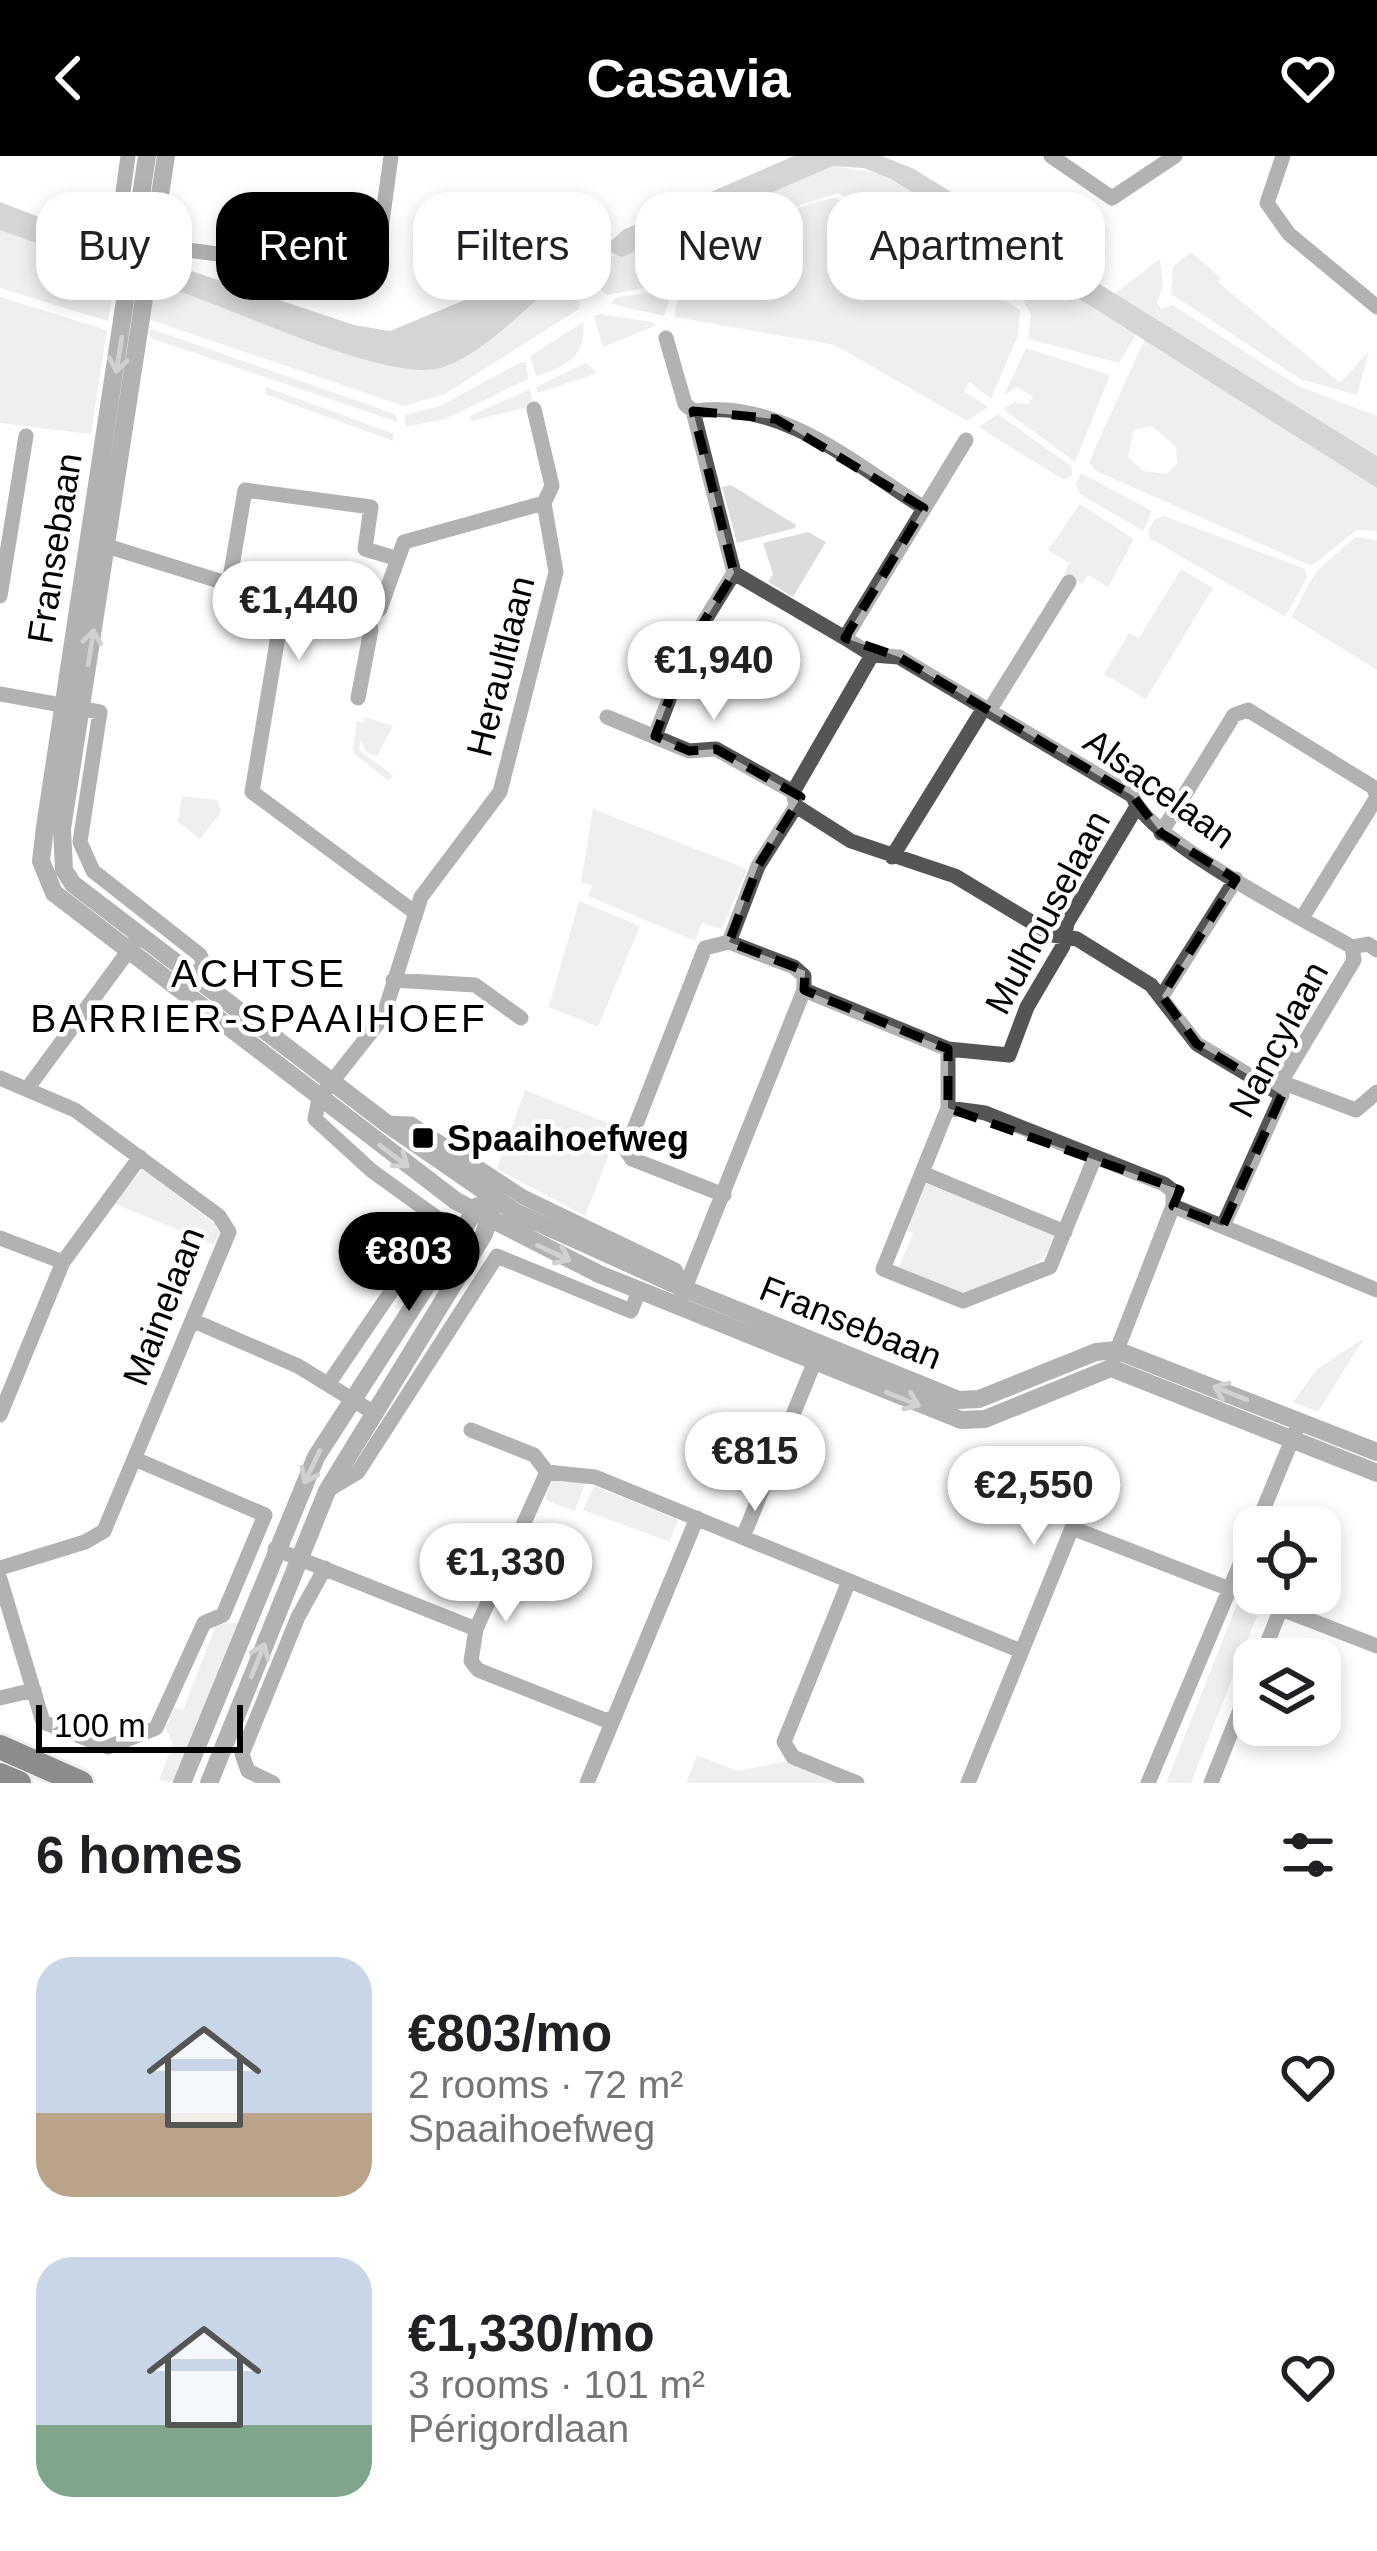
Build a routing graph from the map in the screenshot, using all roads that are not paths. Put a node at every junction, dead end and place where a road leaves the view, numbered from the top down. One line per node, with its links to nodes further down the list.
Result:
1 (128, 156): 8 (street, Fransebaan)
2 (147, 156): 9 (street, Fransebaan)
3 (166, 156): 10 (street, Fransebaan)
4 (391, 156): 11 (street)
5 (1051, 156): 6 (street)
6 (1175, 156)
7 (1283, 156): 14 (street)
8 (123, 192)
9 (142, 192)
10 (162, 192)
11 (192, 251)
12 (126, 300): 22 (street, Fransebaan, one-way to 22)
13 (147, 300): 23 (street, Fransebaan)
14 (1377, 307)
15 (666, 338): 17 (street)
16 (534, 409): 20 (street, Heraultlaan)
17 (694, 411): 21 (street); 25 (street)
18 (26, 436): 28 (street)
19 (966, 440): 21 (street)
20 (544, 502): 24 (street); 44 (street, Heraultlaan)
21 (925, 508): 31 (street)
22 (87, 542): 23 (street); 35 (street, Fransebaan)
23 (108, 545): 27 (street); 35 (street, Fransebaan, one-way to 23)
24 (395, 558): 27 (street); 30 (street)
25 (734, 573): 31 (street, Alsacelaan); 38 (street)
26 (1069, 582): 36 (street)
27 (229, 584): 29 (street)
28 (0, 596)
29 (283, 606): 30 (street); 44 (street)
30 (368, 619): 34 (street)
31 (845, 638): 32 (street, Alsacelaan)
32 (872, 655): 36 (street, Alsacelaan); 39 (street)
33 (0, 694): 35 (street)
34 (358, 698)
35 (72, 708): 48 (street, Fransebaan); 51 (street, Fransebaan)
36 (986, 709): 40 (street, Alsacelaan); 42 (street)
37 (607, 717): 38 (street)
38 (655, 736): 39 (street)
39 (794, 799): 42 (street); 47 (street)
40 (1136, 808): 41 (street, Alsacelaan); 46 (street, Mulhouselaan)
41 (1161, 833): 43 (street, Alsacelaan); 45 (street)
42 (892, 857): 46 (street)
43 (1236, 879): 45 (street, Alsacelaan); 54 (street)
44 (413, 911): 52 (street, Heraultlaan)
45 (1302, 918): 49 (street, Alsacelaan)
46 (1065, 936): 54 (street); 56 (street, Mulhouselaan)
47 (729, 942): 53 (street); 67 (street)
48 (134, 944): 51 (street, Fransebaan); 59 (street); 60 (street, Fransebaan)
49 (1352, 947): 50 (street, Alsacelaan); 58 (street, Nancylaan)
50 (1377, 950)
51 (194, 977): 60 (street, Fransebaan)
52 (393, 980): 55 (street); 60 (street, Heraultlaan)
53 (804, 990): 56 (street); 67 (street)
54 (1162, 996): 58 (street)
55 (521, 1018)
56 (948, 1049): 62 (street)
57 (0, 1078): 59 (street, Mainelaan)
58 (1281, 1089): 61 (street); 72 (street, Nancylaan)
59 (27, 1090): 64 (street, Mainelaan)
60 (326, 1090): 63 (street, Fransebaan); 70 (street, Fransebaan, one-way to 70); 82 (street, Fransebaan)
61 (1375, 1100)
62 (948, 1108): 65 (street); 66 (street)
63 (386, 1124): 68 (street, Fransebaan); 78 (street)
64 (140, 1157): 75 (street); 79 (street, Mainelaan)
65 (1095, 1157): 69 (street); 73 (street)
66 (922, 1173): 73 (street); 73 (street)
67 (724, 1195): 78 (street)
68 (493, 1198): 70 (street); 71 (street); 78 (street, Fransebaan)
69 (1173, 1206): 72 (street); 81 (street)
70 (472, 1209): 71 (street, Fransebaan); 83 (street)
71 (491, 1220): 77 (street, Fransebaan, one-way to 77); 84 (street)
72 (1223, 1226): 76 (street)
73 (1065, 1232)
74 (0, 1238): 75 (street)
75 (63, 1262): 85 (street)
76 (1377, 1290)
77 (639, 1291): 78 (street, Fransebaan); 92 (street, Fransebaan)
78 (681, 1298): 80 (street, Fransebaan)
79 (194, 1322): 82 (street); 89 (street, Mainelaan)
80 (818, 1354): 81 (street, Fransebaan); 95 (street)
81 (1113, 1359): 87 (street)
82 (329, 1383): 83 (street)
83 (352, 1398): 84 (street); 96 (street, one-way to 96)
84 (371, 1411): 92 (street)
85 (0, 1415)
86 (471, 1430): 90 (street)
87 (1296, 1430): 88 (street); 91 (street); 93 (street)
88 (1377, 1452)
89 (135, 1459): 98 (street, Mainelaan); 108 (street)
90 (547, 1472): 94 (street); 105 (street)
91 (1377, 1473)
92 (327, 1491): 97 (street)
93 (1265, 1506)
94 (697, 1519): 95 (street); 110 (street)
95 (743, 1537): 101 (street)
96 (275, 1549): 97 (street); 116 (street)
97 (299, 1558): 99 (street); 117 (street, one-way to 97)
98 (0, 1568)
99 (325, 1568): 105 (street); 118 (street)
100 (0, 1579): 108 (street)
101 (848, 1581): 107 (street); 120 (street)
102 (1233, 1581): 103 (street)
103 (1231, 1586): 107 (street); 122 (street)
104 (1298, 1614): 106 (street)
105 (476, 1629): 110 (street)
106 (1377, 1646)
107 (1021, 1651): 121 (street)
108 (34, 1690): 109 (street)
109 (0, 1698)
110 (613, 1718): 119 (street)
111 (1233, 1728): 123 (street)
112 (0, 1747): 115 (main road)
113 (0, 1775): 114 (main road)
114 (20, 1783)
115 (81, 1783)
116 (182, 1783)
117 (209, 1783)
118 (273, 1783)
119 (587, 1783)
120 (857, 1783)
121 (968, 1783)
122 (1148, 1783)
123 (1211, 1783)

